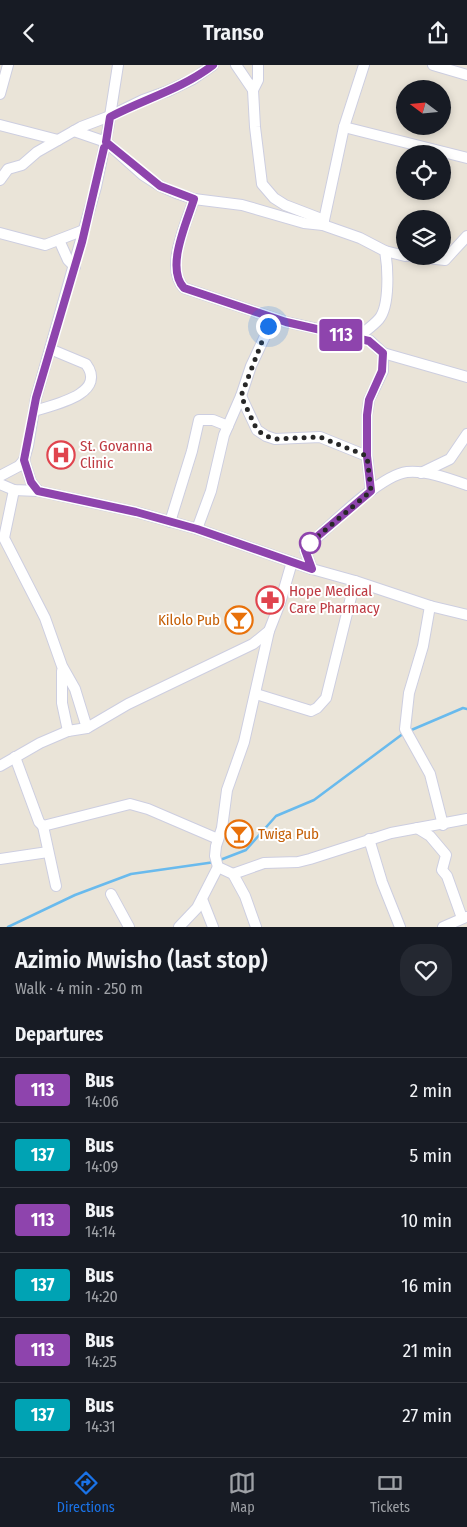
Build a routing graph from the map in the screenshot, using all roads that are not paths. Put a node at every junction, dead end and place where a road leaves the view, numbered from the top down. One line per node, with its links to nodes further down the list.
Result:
1 (8, 65): 10 (street)
2 (118, 65): 11 (street)
3 (213, 65): 11 (street)
4 (236, 65): 9 (street)
5 (258, 65): 9 (street)
6 (364, 65): 13 (street)
7 (433, 65): 8 (street)
8 (467, 75)
9 (253, 90): 20 (street)
10 (0, 94)
11 (110, 117): 14 (street); 16 (street)
12 (0, 125): 15 (street)
13 (344, 127): 17 (street); 20 (street)
14 (74, 131): 15 (street); 16 (street)
15 (58, 141): 18 (street)
16 (106, 142): 19 (street); 21 (street)
17 (467, 158)
18 (0, 180)
19 (194, 199): 20 (street); 29 (street)
20 (324, 223): 25 (street)
21 (84, 229): 24 (street); 28 (street)
22 (0, 233): 24 (street)
23 (467, 236): 26 (street)
24 (59, 241): 28 (street)
25 (385, 251): 27 (street); 30 (street)
26 (451, 253)
27 (396, 254)
28 (75, 267): 31 (street)
29 (264, 315): 30 (street); 34 (street)
30 (358, 337): 32 (street)
31 (50, 349): 35 (street); 35 (street)
32 (383, 353): 33 (street); 38 (street)
33 (467, 377)
34 (241, 396): 36 (street); 38 (street)
35 (34, 411): 39 (street)
36 (228, 426): 47 (street); 48 (street)
37 (467, 435): 40 (street)
38 (367, 456): 46 (street)
39 (24, 460): 41 (street); 45 (street)
40 (421, 473): 43 (street); 46 (street)
41 (0, 476)
42 (0, 484): 44 (street)
43 (467, 485)
44 (14, 490): 45 (street); 55 (street)
45 (38, 491): 47 (street)
46 (371, 491): 50 (street)
47 (170, 522): 48 (street)
48 (197, 529): 49 (street)
49 (292, 562): 50 (street); 54 (street)
50 (312, 569): 51 (street)
51 (356, 581): 52 (street); 56 (street)
52 (430, 606): 53 (street); 62 (street)
53 (467, 615)
54 (269, 631): 56 (street); 57 (street)
55 (62, 665): 57 (street); 58 (street)
56 (256, 694): 65 (street)
57 (87, 728): 58 (street)
58 (68, 731): 59 (street)
59 (15, 757): 60 (street); 63 (street)
60 (0, 766)
61 (467, 819): 62 (street)
62 (443, 825): 64 (street)
63 (42, 826): 65 (street); 67 (street)
64 (417, 827): 66 (street); 74 (street)
65 (218, 839): 69 (street)
66 (369, 839): 70 (street); 79 (street)
67 (48, 852): 68 (street); 71 (street)
68 (0, 859)
69 (218, 867): 70 (street); 73 (street)
70 (233, 874): 78 (street)
71 (56, 886)
72 (111, 894): 75 (street)
73 (202, 899): 76 (street); 77 (street)
74 (464, 917): 80 (street)
75 (128, 927)
76 (179, 927)
77 (213, 927)
78 (256, 927)
79 (400, 927)
80 (443, 927)

